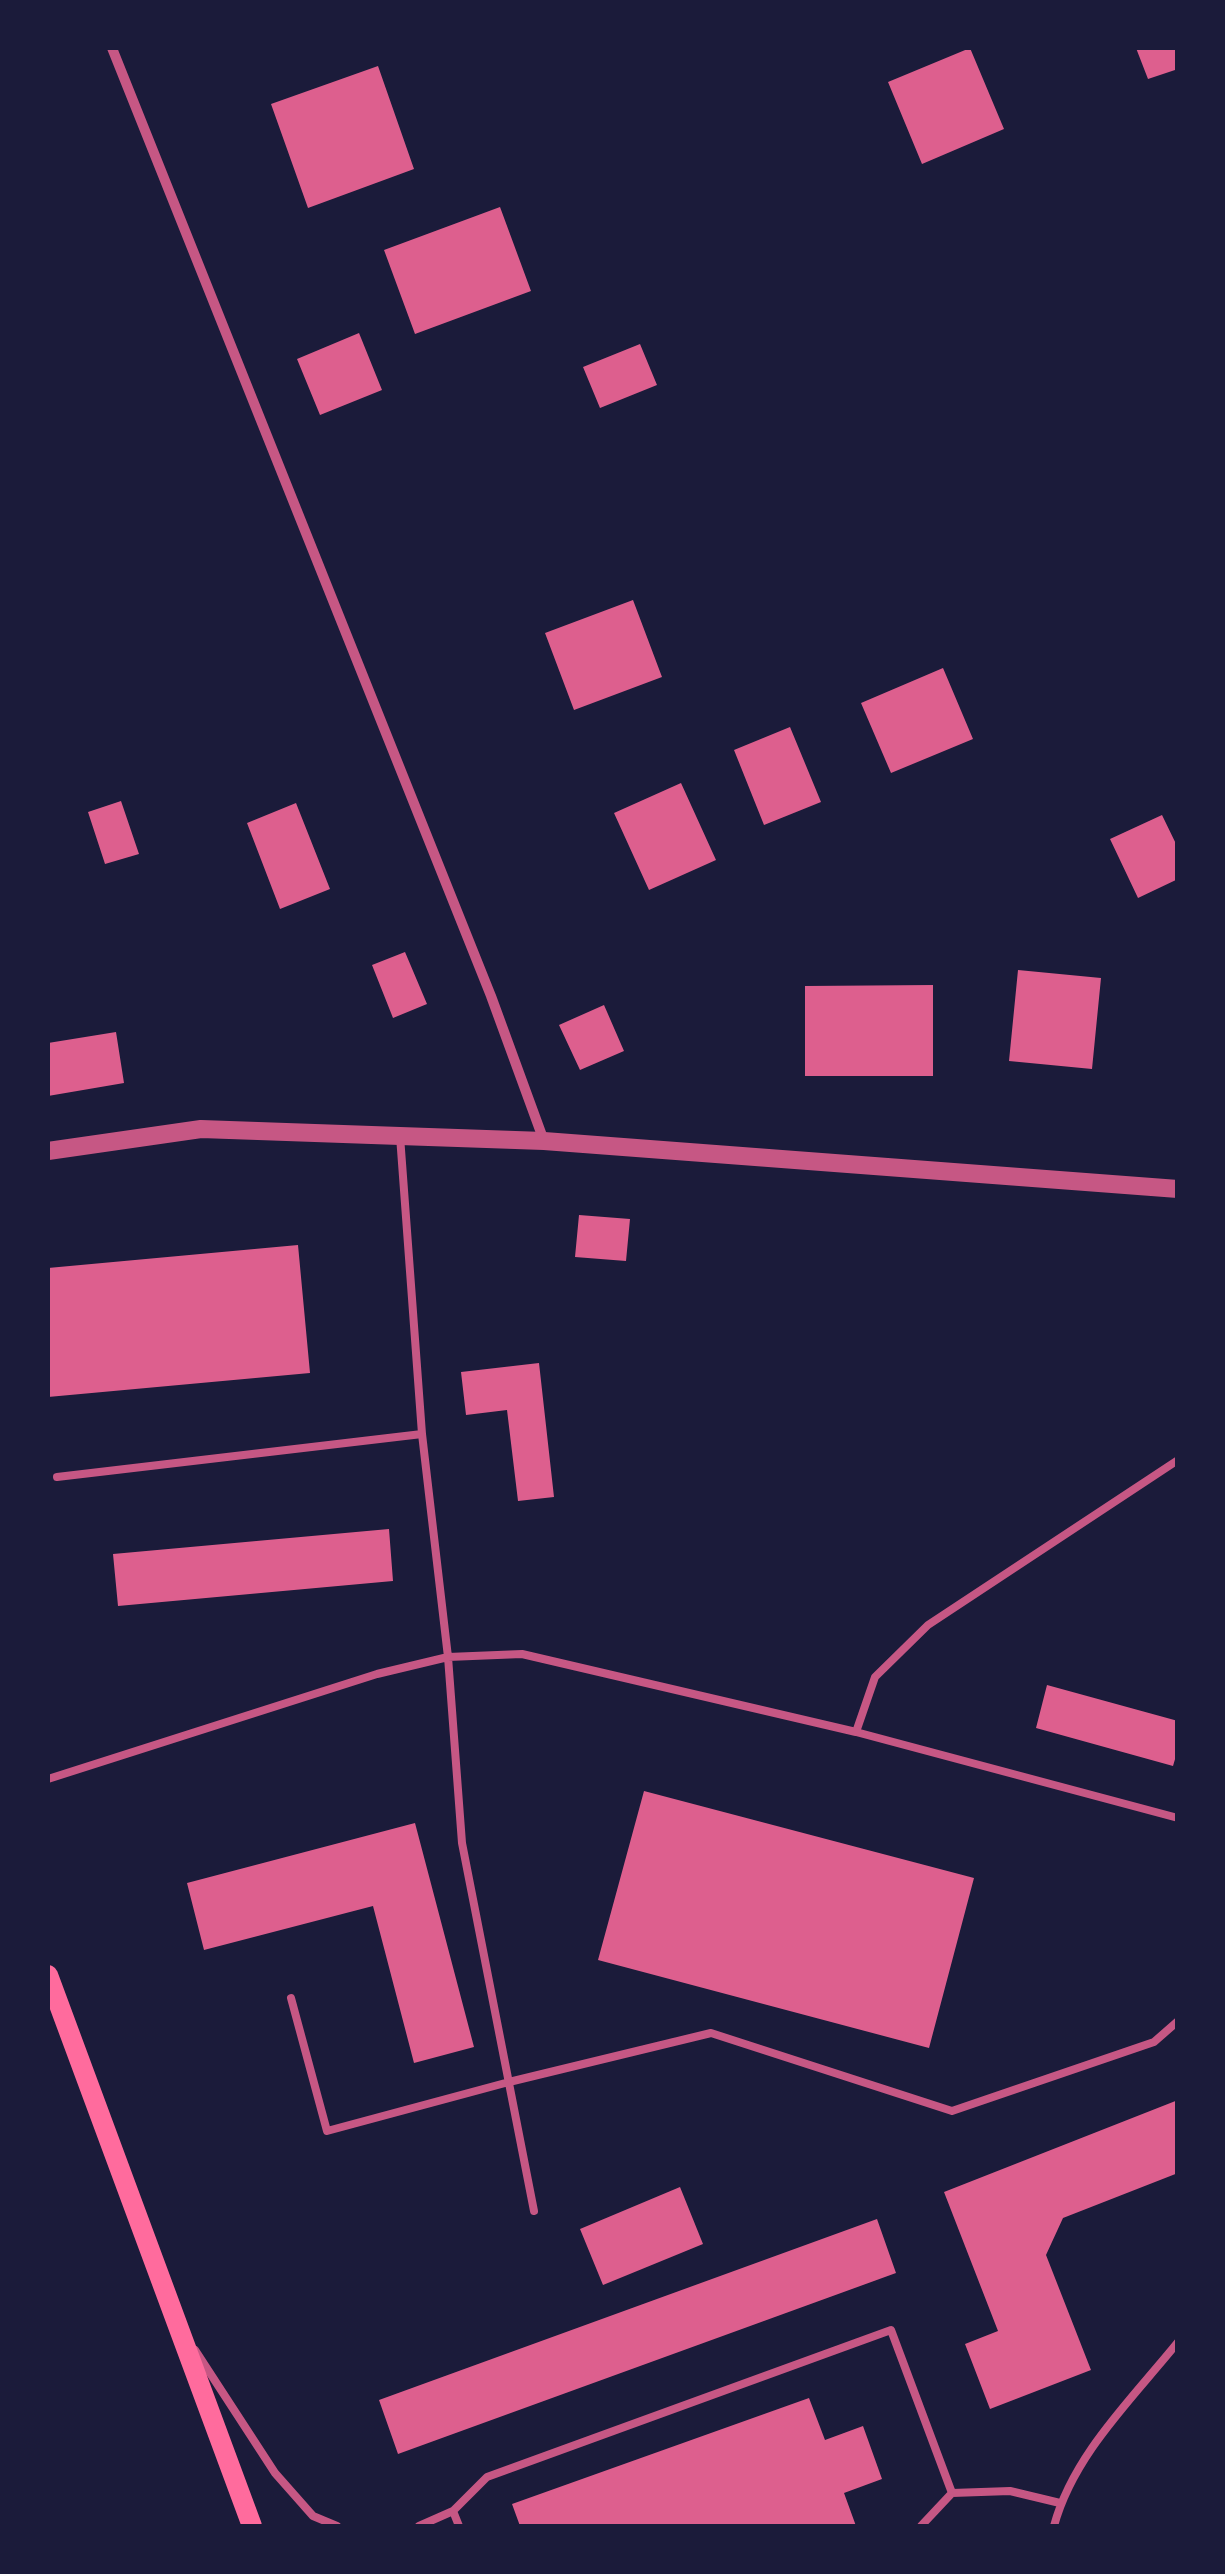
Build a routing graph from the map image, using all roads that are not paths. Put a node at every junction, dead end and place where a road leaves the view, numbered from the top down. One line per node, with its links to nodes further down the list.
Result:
1 (112, 48): 3 (street)
2 (400, 1136): 3 (street); 4 (street); 6 (lane)
3 (544, 1141): 5 (street)
4 (48, 1151)
5 (1178, 1189)
6 (422, 1434): 8 (lane); 9 (lane)
7 (1178, 1460): 10 (lane)
8 (57, 1477)
9 (448, 1656): 10 (lane); 11 (lane); 16 (lane)
10 (856, 1732): 12 (lane)
11 (48, 1779)
12 (1178, 1818)
13 (48, 1975): 18 (main road)
14 (291, 1998): 16 (lane)
15 (1178, 2021): 16 (lane)
16 (509, 2082): 17 (lane)
17 (534, 2211)
18 (176, 2319): 23 (main road); 24 (lane)
19 (1178, 2342): 21 (lane)
20 (952, 2493): 21 (lane); 22 (lane); 27 (lane)
21 (1060, 2503): 28 (lane)
22 (453, 2511): 25 (lane); 26 (lane)
23 (252, 2526)
24 (337, 2526)
25 (419, 2526)
26 (459, 2526)
27 (921, 2526)
28 (1054, 2526)

